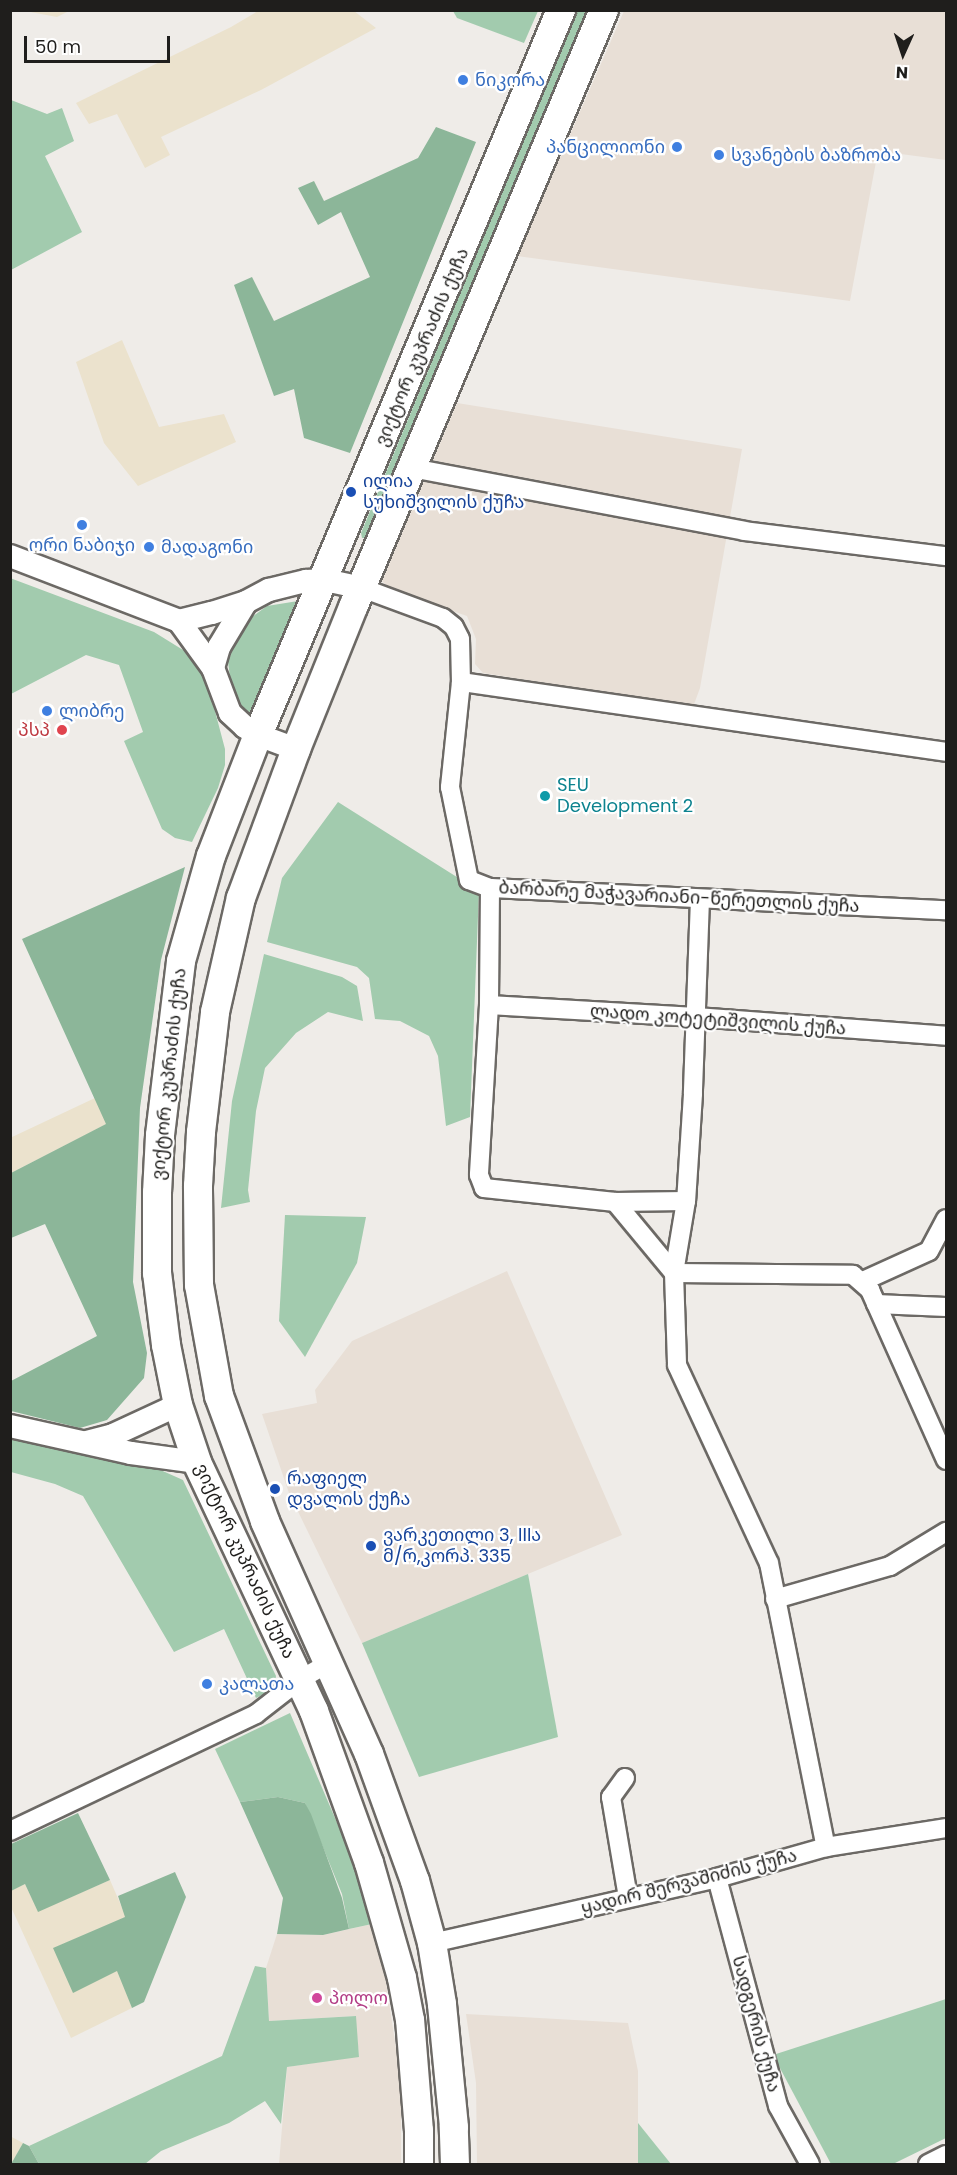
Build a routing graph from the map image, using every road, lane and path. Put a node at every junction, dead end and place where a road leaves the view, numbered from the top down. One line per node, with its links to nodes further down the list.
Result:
1 (561, 10): 6 (main road, ვიქტორ კუპრაძის ქუჩა)
2 (604, 10): 3 (main road, ვიქტორ კუპრაძის ქუჩა)
3 (412, 468): 5 (street); 7 (main road, ვიქტორ კუპრაძის ქუჩა)
4 (10, 556): 9 (street)
5 (946, 556)
6 (325, 580): 7 (street); 8 (street); 12 (main road, ვიქტორ კუპრაძის ქუჩა)
7 (362, 588): 11 (street, ბარბარე მაჭავარიანი-წერეთლის ქუჩა); 13 (main road, ვიქტორ კუპრაძის ქუჩა)
8 (246, 602): 9 (street); 10 (street)
9 (179, 621): 10 (street)
10 (213, 668): 12 (street)
11 (461, 682): 14 (street); 15 (street, ბარბარე მაჭავარიანი-წერეთლის ქუჩა)
12 (258, 735): 13 (street); 29 (main road, ვიქტორ კუპრაძის ქუჩა)
13 (296, 749): 28 (main road, ვიქტორ კუპრაძის ქუჩა)
14 (946, 752)
15 (490, 888): 16 (street, ბარბარე მაჭავარიანი-წერეთლის ქუჩა); 18 (street)
16 (700, 899): 17 (street, ბარბარე მაჭავარიანი-წერეთლის ქუჩა); 19 (street)
17 (946, 910)
18 (489, 1005): 19 (street, ლადო კოტეტიშვილის ქუჩა); 22 (street)
19 (696, 1017): 20 (street, ლადო კოტეტიშვილის ქუჩა); 21 (street)
20 (946, 1036)
21 (686, 1201): 22 (street); 24 (street)
22 (615, 1202): 24 (street)
23 (946, 1219): 25 (street)
24 (674, 1273): 25 (street); 35 (street)
25 (863, 1281): 26 (street)
26 (876, 1304): 27 (street); 32 (street)
27 (946, 1307)
28 (219, 1396): 29 (main road); 36 (main road, ვიქტორ კუპრაძის ქუჩა)
29 (178, 1405): 31 (street); 33 (main road, ვიქტორ კუპრაძის ქუჩა)
30 (10, 1426): 31 (street)
31 (86, 1442): 33 (street)
32 (946, 1460)
33 (197, 1462): 37 (main road, ვიქტორ კუპრაძის ქუჩა)
34 (946, 1532): 35 (street)
35 (775, 1599): 41 (street)
36 (330, 1662): 37 (street); 42 (main road, ვიქტორ კუპრაძის ქუჩა)
37 (301, 1679): 40 (street); 43 (main road, ვიქტორ კუპრაძის ქუჩა)
38 (625, 1779): 45 (street)
39 (946, 1828): 41 (street, ყადირ შერვაშიძის ქუჩა)
40 (10, 1831)
41 (826, 1847): 44 (street, ყადირ შერვაშიძის ქუჩა)
42 (405, 1849): 43 (main road); 46 (main road, ვიქტორ კუპრაძის ქუჩა)
43 (369, 1863): 48 (main road, ვიქტორ კუპრაძის ქუჩა)
44 (717, 1878): 45 (street, ყადირ შერვაშიძის ქუჩა); 52 (street, სადგერის ქუჩა)
45 (628, 1898): 46 (street, ყადირ შერვაშიძის ქუჩა)
46 (432, 1943): 47 (main road, ვიქტორ კუპრაძის ქუჩა)
47 (454, 2127): 48 (main road); 51 (main road, ვიქტორ კუპრაძის ქუჩა)
48 (419, 2131): 50 (main road, ვიქტორ კუპრაძის ქუჩა)
49 (946, 2155): 53 (street)
50 (419, 2164)
51 (454, 2164)
52 (810, 2164)
53 (928, 2164)

